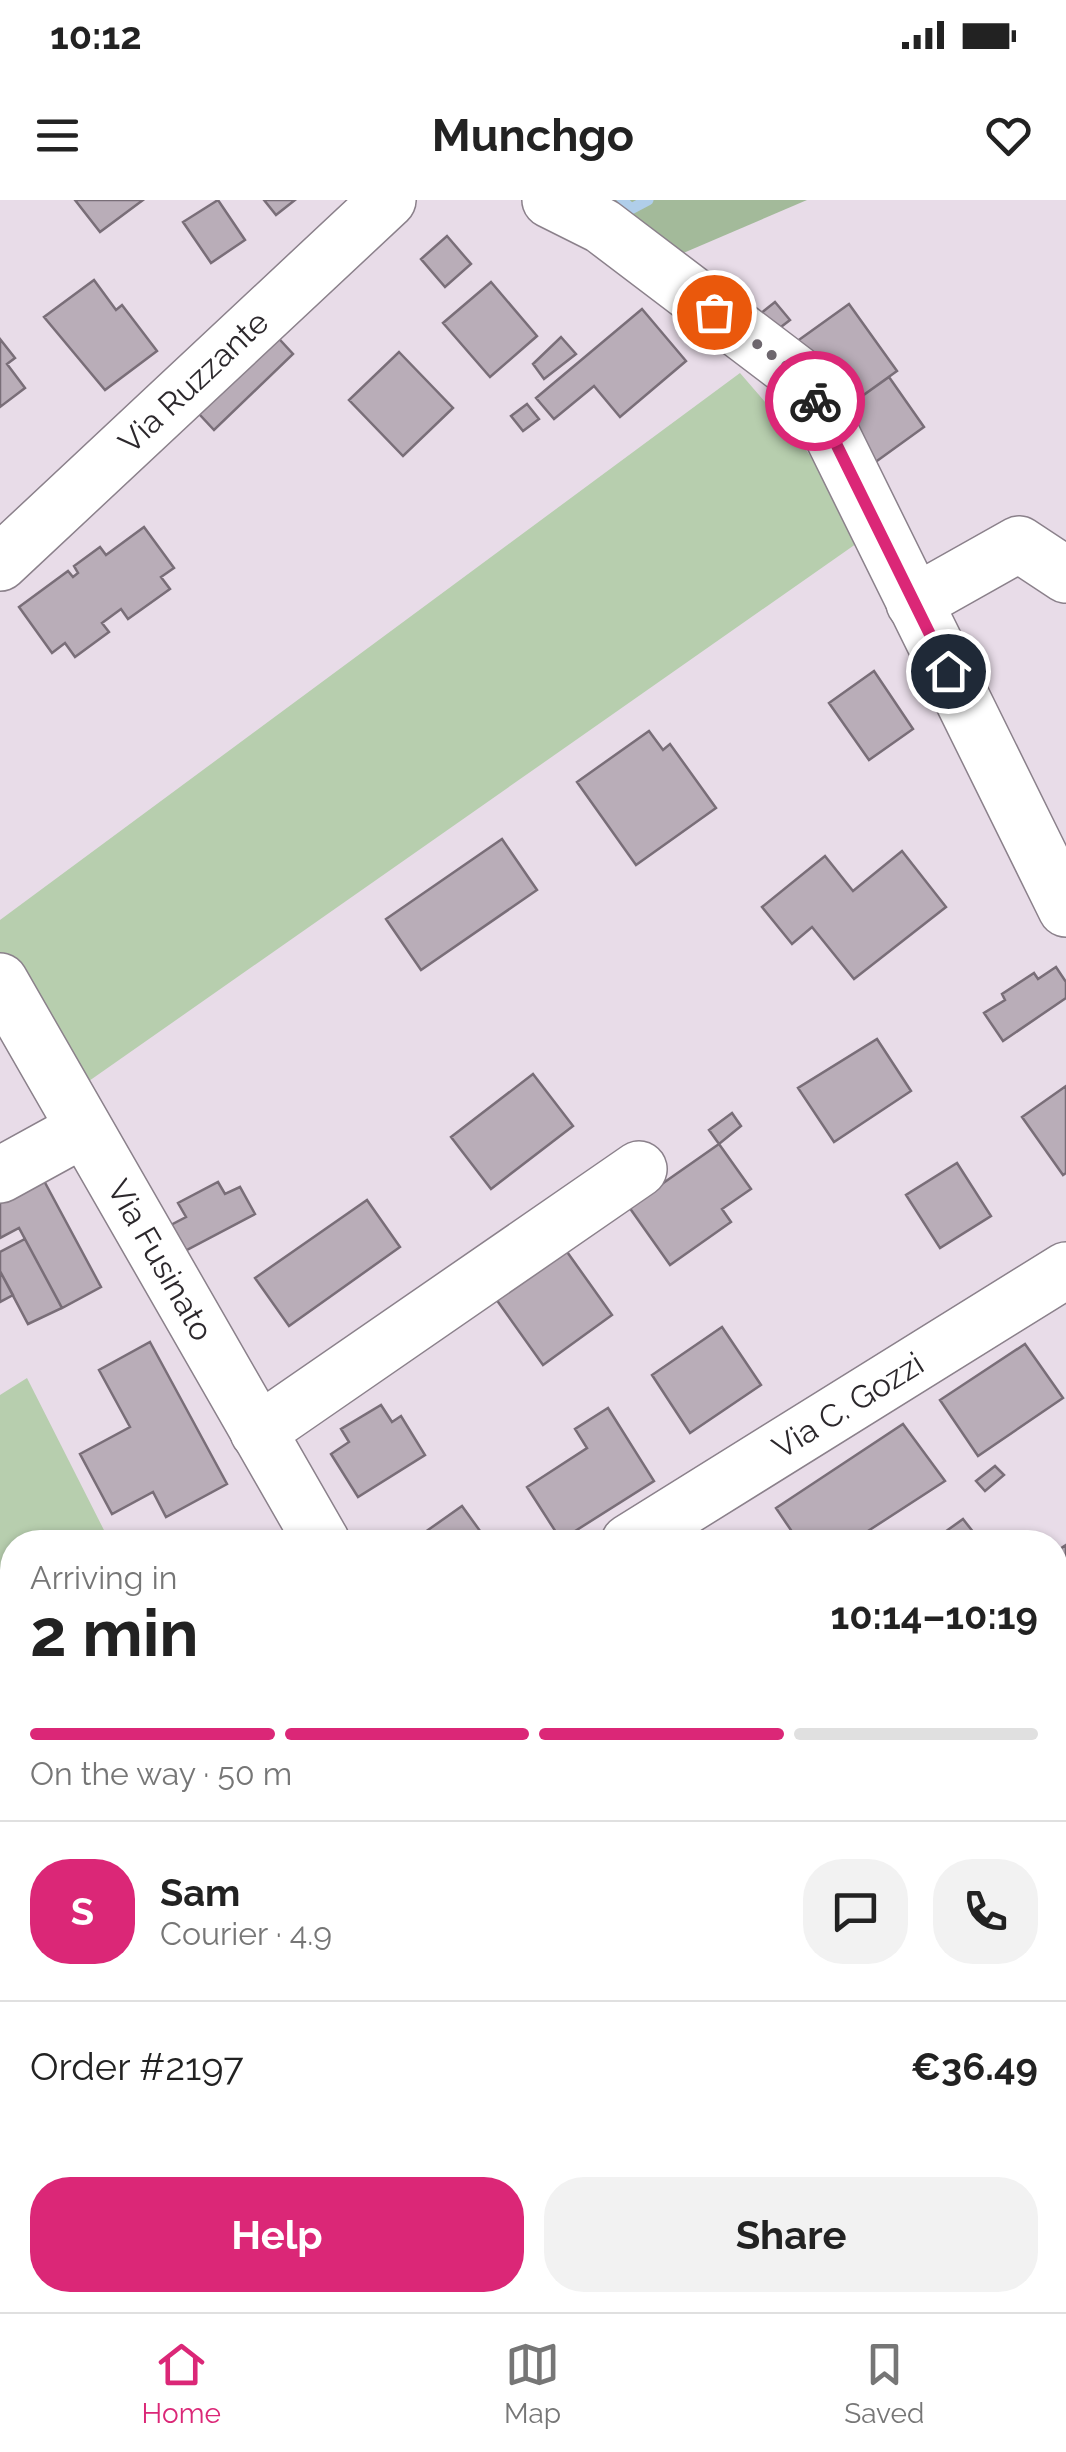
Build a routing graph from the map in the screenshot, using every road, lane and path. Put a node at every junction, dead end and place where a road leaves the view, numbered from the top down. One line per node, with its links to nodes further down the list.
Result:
1 (388, 200): 3 (street, Via Ruzzante)
2 (550, 200): 5 (street)
3 (0, 564)
4 (1066, 574): 5 (street)
5 (914, 603): 6 (street)
6 (1066, 909)
7 (0, 981): 8 (street, Via Fusinato)
8 (82, 1130): 10 (street); 12 (street, Via Fusinato)
9 (639, 1170): 12 (street)
10 (0, 1176)
11 (1066, 1270): 14 (street, Via C. Gozzi)
12 (258, 1432): 13 (street, Via Fusinato)
13 (315, 1530)
14 (648, 1530)

